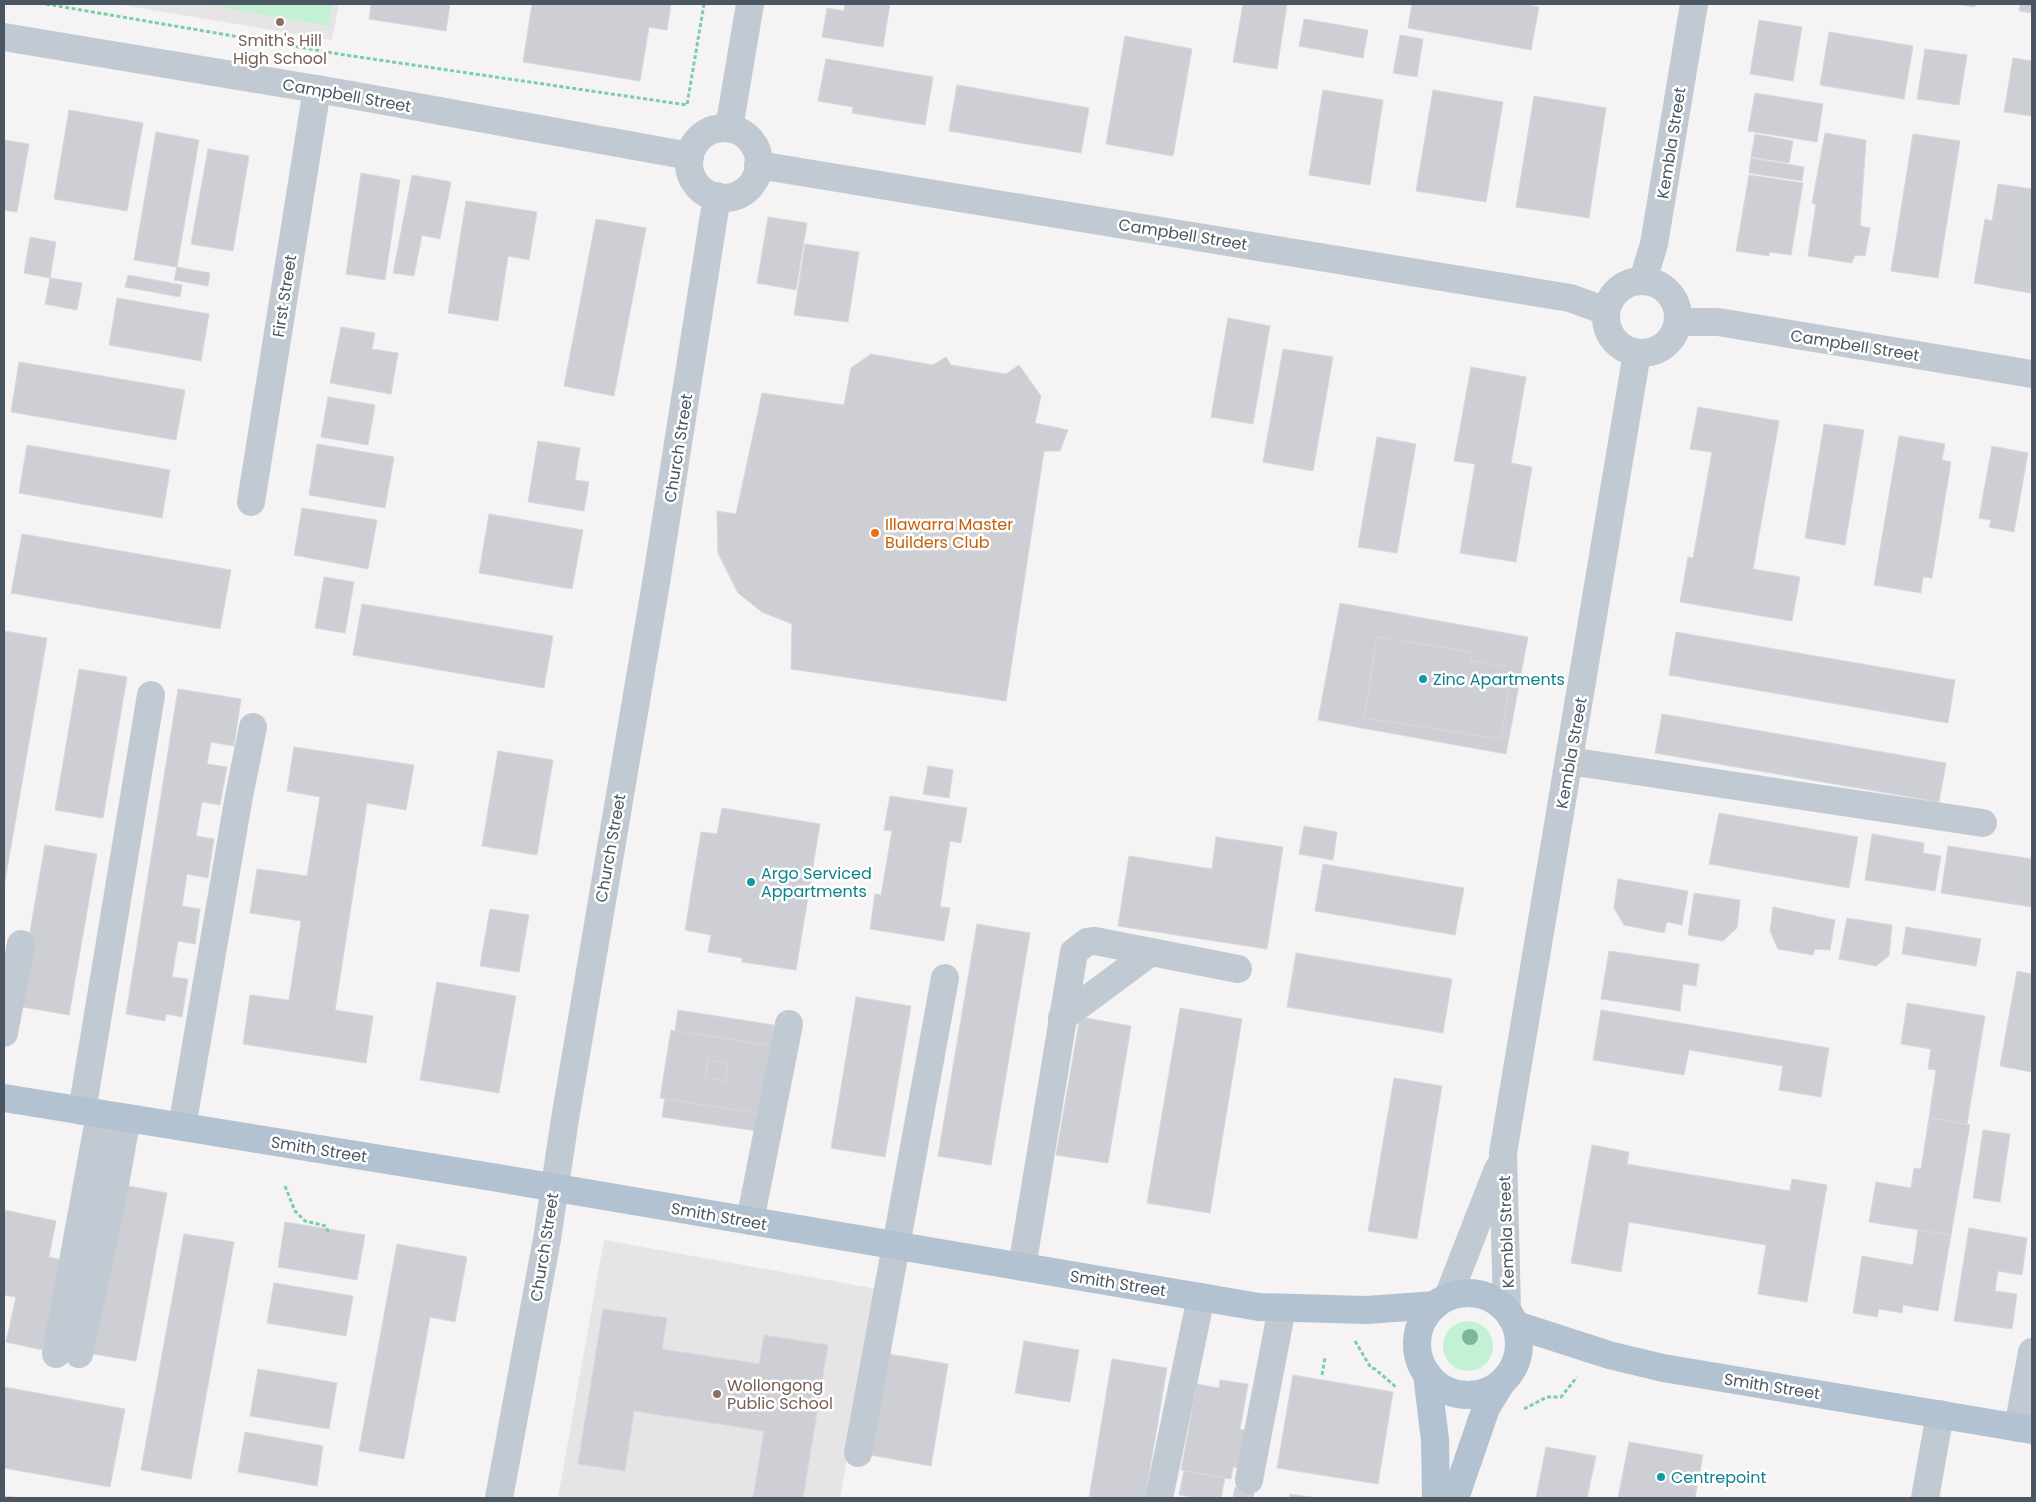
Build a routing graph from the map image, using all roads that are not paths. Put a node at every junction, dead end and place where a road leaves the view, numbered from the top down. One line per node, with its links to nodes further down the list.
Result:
1 (750, 4): 5 (street)
2 (1694, 4): 9 (street, Kembla Street)
3 (4, 37): 4 (street, Campbell Street)
4 (317, 89): 6 (street, Campbell Street); 14 (street, First Street)
5 (729, 128): 6 (street); 7 (street)
6 (690, 156): 8 (street)
7 (758, 165): 8 (street); 10 (street, Campbell Street)
8 (717, 196): 31 (street, Church Street)
9 (1643, 280): 10 (street); 11 (street)
10 (1606, 311): 12 (street)
11 (1678, 322): 12 (street); 13 (street, Campbell Street)
12 (1637, 353): 17 (street, Kembla Street)
13 (2032, 374)
14 (251, 502)
15 (151, 695): 27 (street)
16 (253, 727): 29 (street)
17 (1569, 761): 18 (street); 30 (street, Kembla Street)
18 (1983, 824)
19 (21, 944): 25 (street)
20 (1151, 952): 21 (street); 23 (street); 23 (street)
21 (1238, 969)
22 (945, 978): 33 (street)
23 (1062, 1018): 34 (street)
24 (789, 1024): 32 (street)
25 (4, 1033)
26 (4, 1098): 27 (main road, Smith Street)
27 (91, 1112): 28 (main road, Smith Street); 28 (street)
28 (127, 1118): 29 (main road, Smith Street)
29 (182, 1127): 31 (main road, Smith Street)
30 (1503, 1153): 36 (street, Kembla Street); 38 (street, Kembla Street)
31 (554, 1188): 32 (main road, Smith Street); 46 (street, Church Street)
32 (750, 1221): 33 (main road, Smith Street)
33 (895, 1246): 34 (main road, Smith Street); 44 (street)
34 (1022, 1267): 35 (main road, Smith Street)
35 (1201, 1297): 37 (main road, Smith Street); 47 (street)
36 (1442, 1301): 37 (main road, Smith Street); 38 (main road); 40 (main road)
37 (1282, 1308): 45 (street)
38 (1511, 1318): 41 (main road); 42 (main road, Smith Street)
39 (2032, 1352): 43 (street)
40 (1426, 1374): 41 (main road); 48 (main road)
41 (1500, 1385): 49 (main road)
42 (1940, 1414): 43 (main road, Smith Street); 50 (street)
43 (2025, 1429)
44 (858, 1453)
45 (1249, 1480)
46 (500, 1498)
47 (1159, 1498)
48 (1436, 1498)
49 (1455, 1498)
50 (1924, 1498)

